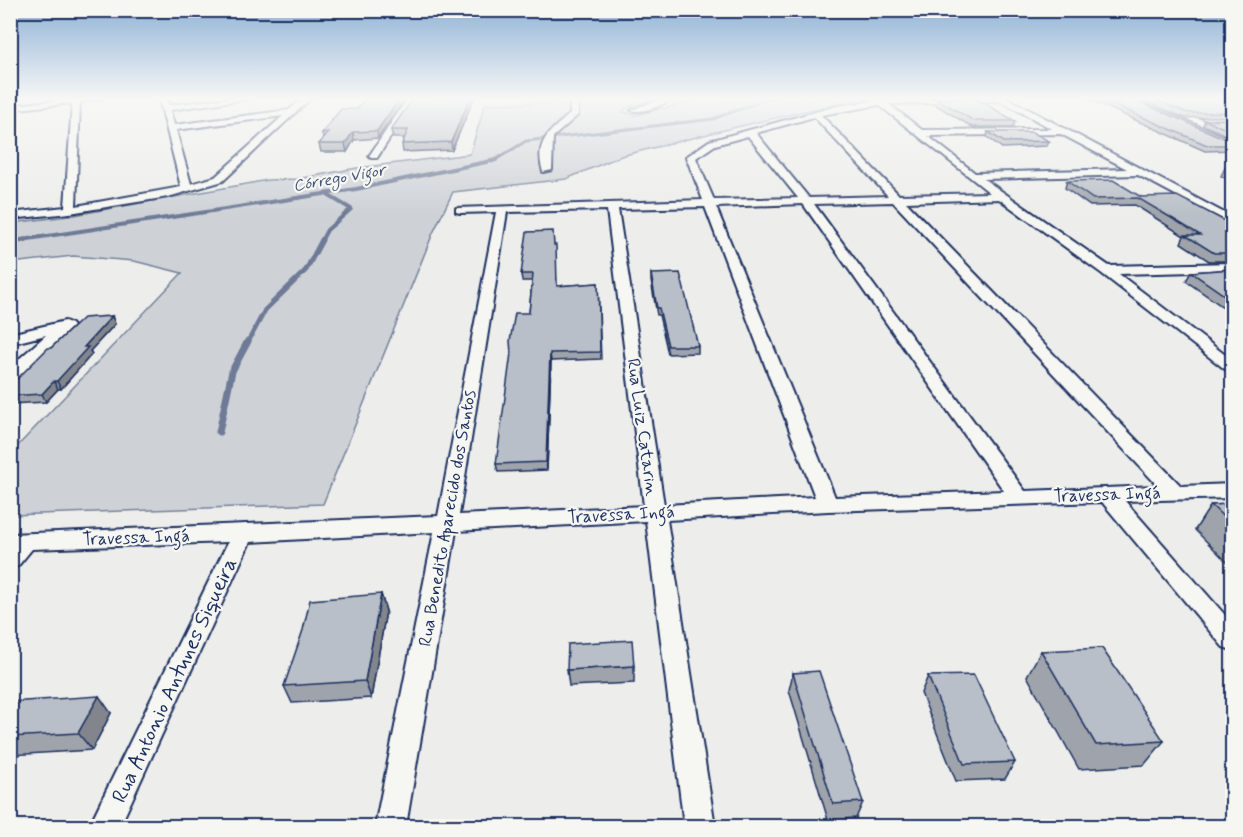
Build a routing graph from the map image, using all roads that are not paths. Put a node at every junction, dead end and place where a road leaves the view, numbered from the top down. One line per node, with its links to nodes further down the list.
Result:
1 (74, 137): 24 (street)
2 (173, 137): 17 (street)
3 (264, 137): 17 (street)
4 (386, 137): 13 (street)
5 (550, 137): 14 (street)
6 (733, 137): 21 (street)
7 (754, 137): 20 (street)
8 (838, 137): 19 (street)
9 (925, 137): 16 (street)
10 (1076, 137): 15 (street)
11 (1219, 137): 12 (street)
12 (1233, 143)
13 (374, 156)
14 (547, 170)
15 (1142, 172): 16 (street); 27 (street)
16 (973, 176): 18 (street)
17 (187, 190): 24 (street)
18 (1003, 196): 19 (street); 29 (street)
19 (896, 199): 20 (street); 34 (street)
20 (807, 202): 21 (street); 36 (street)
21 (708, 203): 22 (street); 37 (street)
22 (612, 206): 23 (street); 38 (street, Rua Luiz Catarin)
23 (502, 209): 25 (street); 39 (street, Rua Benedito Aparecido dos Santos)
24 (70, 210): 26 (street)
25 (460, 210)
26 (10, 216)
27 (1233, 222)
28 (1233, 267): 29 (street)
29 (1106, 270): 31 (street)
30 (10, 339): 32 (street)
31 (1233, 367)
32 (10, 376)
33 (1233, 491): 34 (street, Travessa Ingá)
34 (1175, 492): 35 (street, Travessa Ingá)
35 (1107, 494): 36 (street, Travessa Ingá); 43 (street)
36 (1018, 496): 37 (street, Travessa Ingá)
37 (828, 504): 38 (street, Travessa Ingá)
38 (656, 512): 39 (street, Travessa Ingá); 46 (street, Rua Luiz Catarin)
39 (447, 523): 40 (street, Travessa Ingá); 45 (street, Rua Benedito Aparecido dos Santos)
40 (243, 534): 41 (street, Travessa Ingá); 44 (street, Rua Antonio Antunes Siqueira)
41 (18, 542): 42 (street)
42 (10, 560)
43 (1233, 640)
44 (104, 826)
45 (390, 826)
46 (699, 826)

